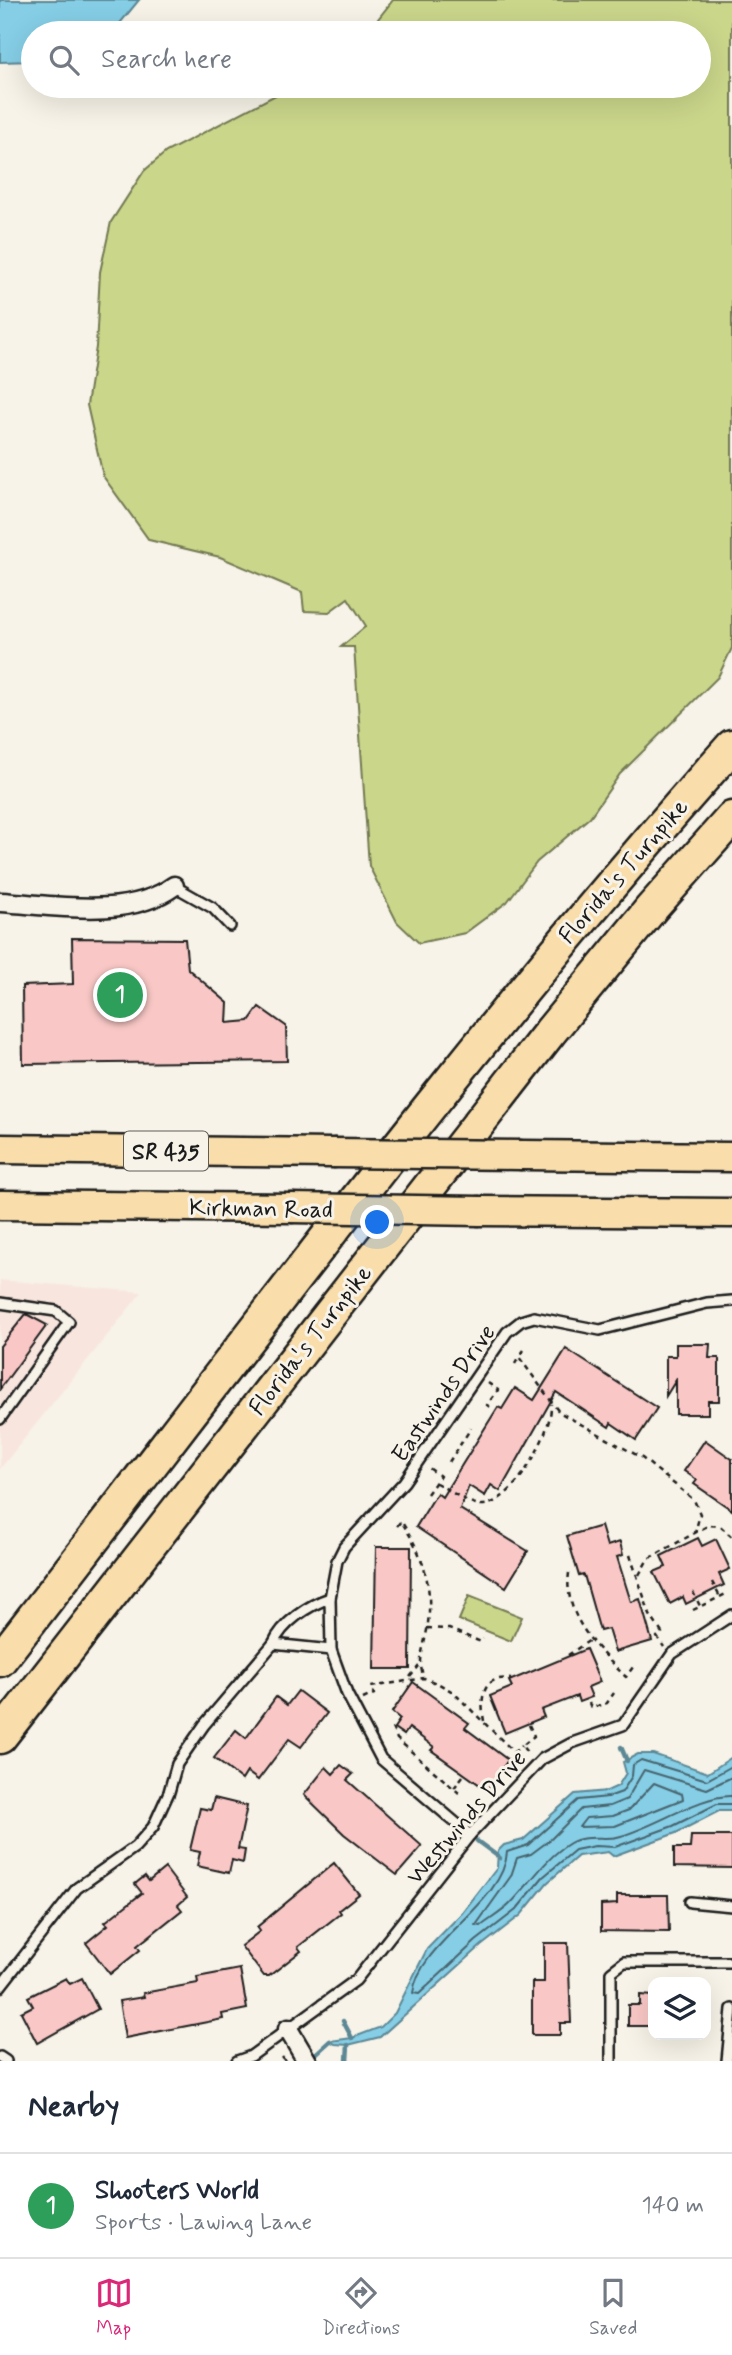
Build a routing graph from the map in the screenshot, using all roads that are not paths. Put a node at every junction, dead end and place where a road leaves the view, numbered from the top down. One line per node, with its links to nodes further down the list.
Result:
1 (732, 746): 17 (highway, Florida's Turnpike)
2 (732, 818): 18 (highway, Florida's Turnpike)
3 (174, 886): 4 (street); 5 (lane)
4 (0, 902)
5 (230, 926)
6 (0, 1149): 7 (main road, SR 435, bridge)
7 (732, 1157)
8 (0, 1205): 9 (main road, Kirkman Road / SR 435, bridge)
9 (732, 1213)
10 (732, 1301): 13 (lane, Eastwinds Drive)
11 (0, 1303): 12 (lane)
12 (0, 1419)
13 (330, 1598): 15 (lane); 16 (lane, Eastwinds Drive)
14 (732, 1615): 19 (lane, Westwinds Drive)
15 (273, 1644): 16 (lane); 23 (lane)
16 (331, 1650): 19 (lane, Eastwinds Drive)
17 (0, 1660)
18 (0, 1737)
19 (470, 1835): 25 (lane, Westwinds Drive)
20 (690, 1902): 21 (lane)
21 (732, 1906)
22 (732, 1962): 30 (lane)
23 (0, 1987)
24 (732, 2009): 31 (lane)
25 (288, 2029): 28 (lane, Westwinds Drive); 29 (street)
26 (0, 2057): 27 (lane)
27 (5, 2061)
28 (237, 2061)
29 (307, 2061)
30 (611, 2061)
31 (727, 2061)

